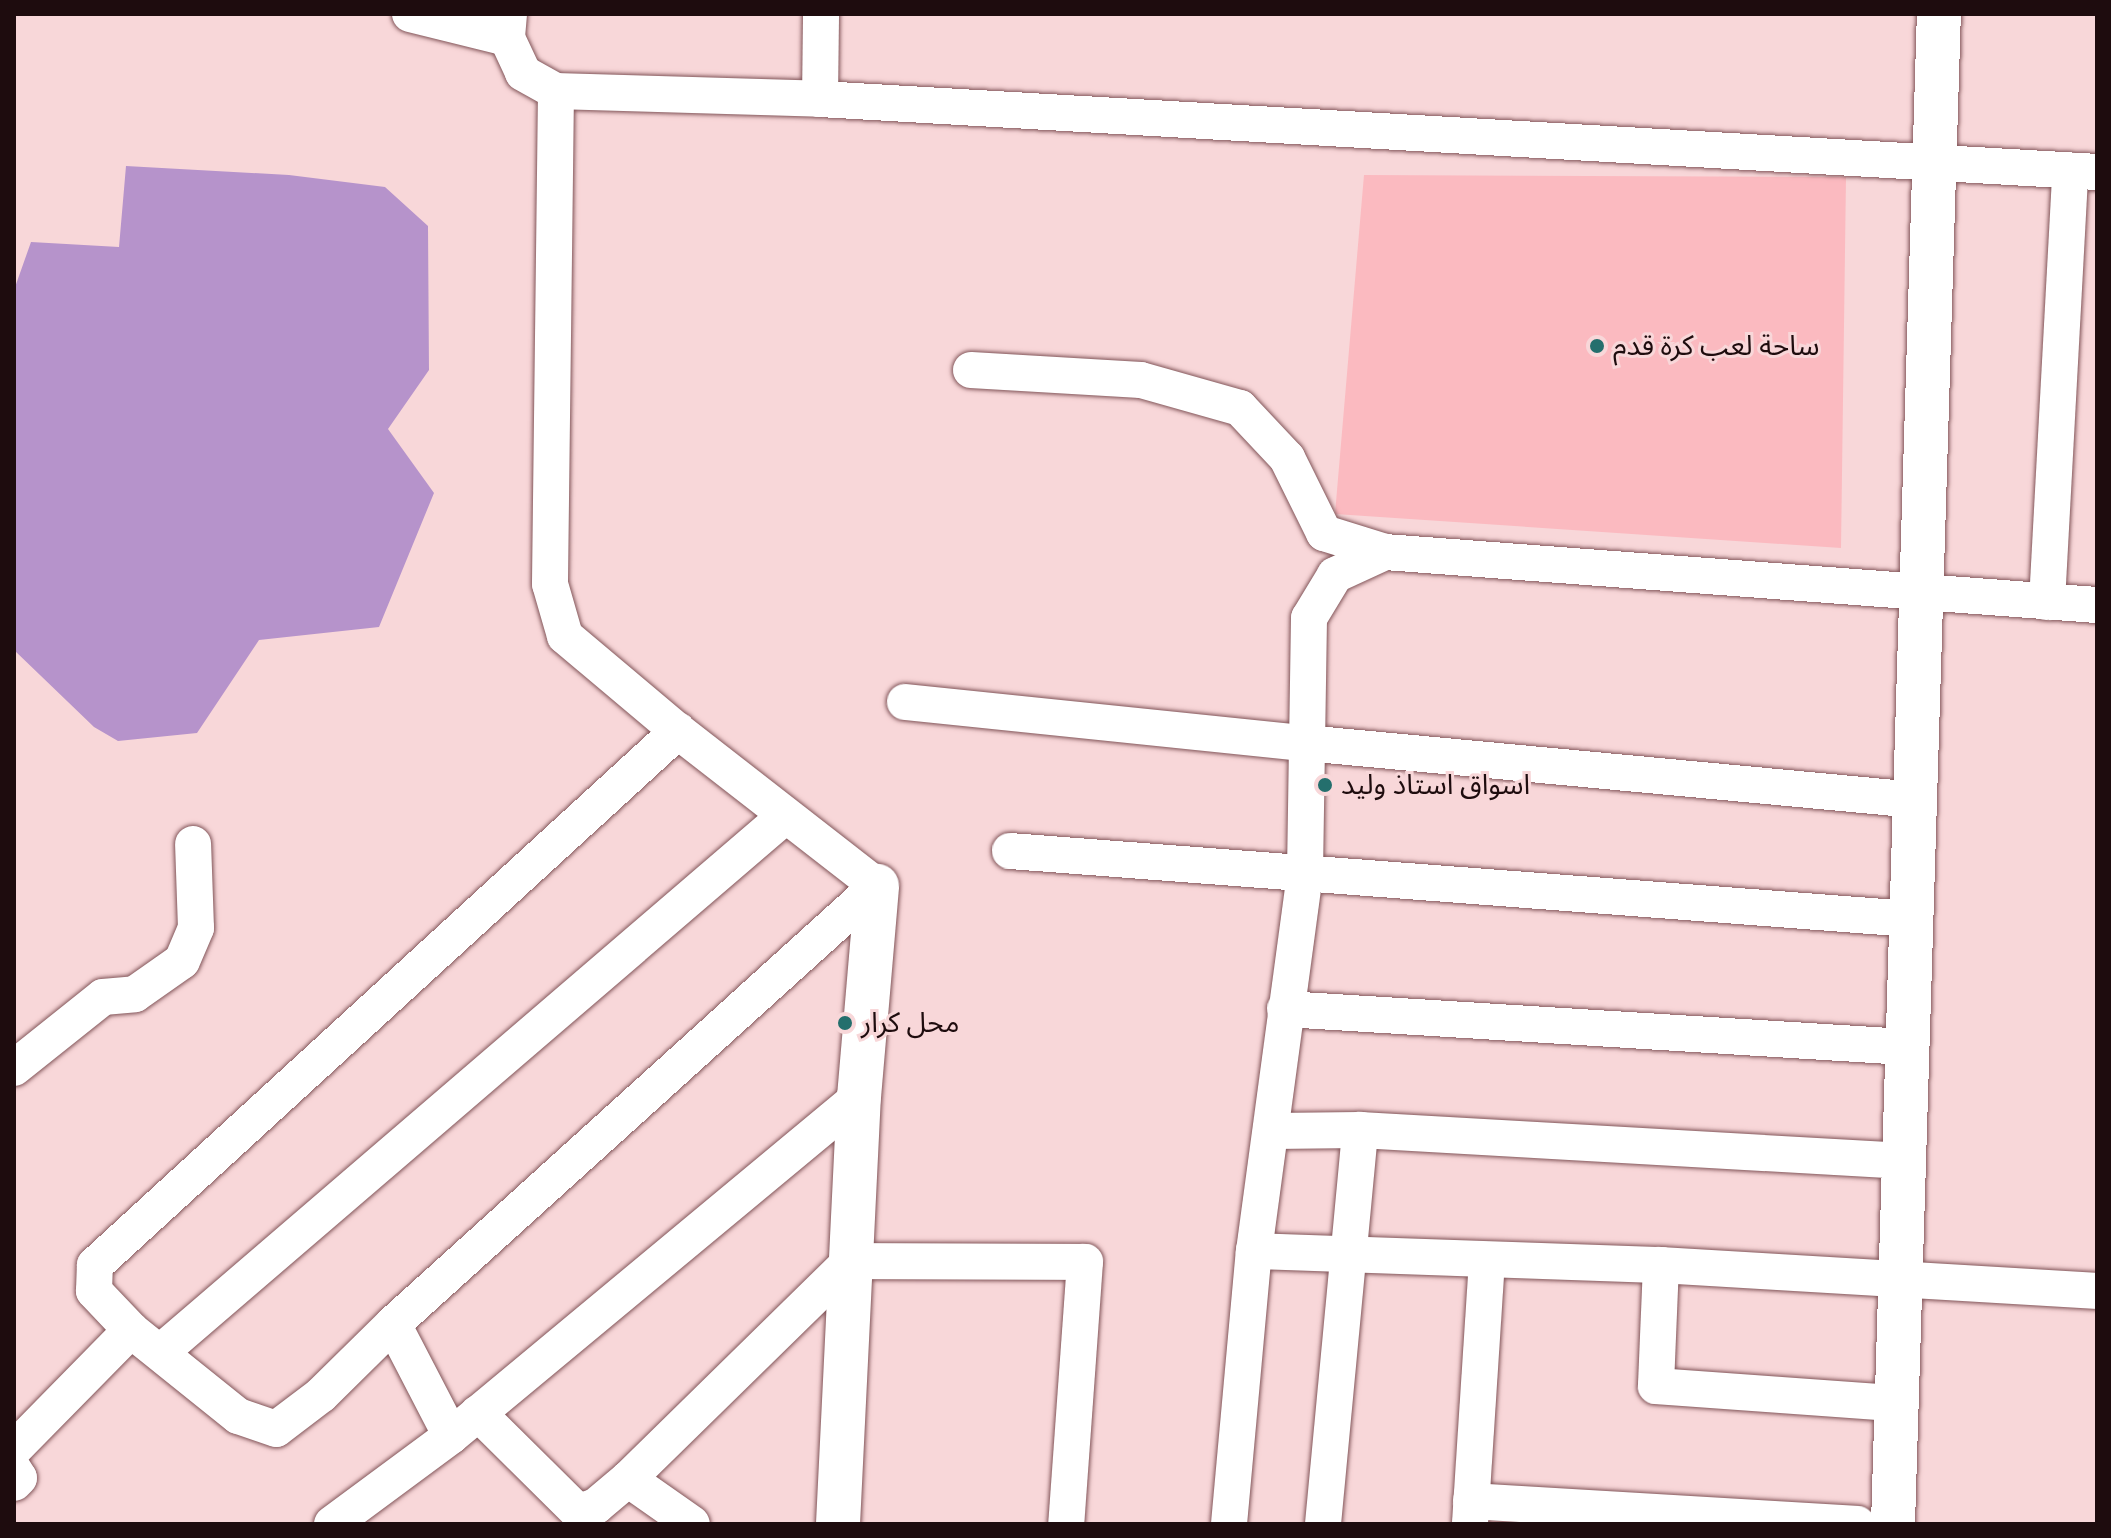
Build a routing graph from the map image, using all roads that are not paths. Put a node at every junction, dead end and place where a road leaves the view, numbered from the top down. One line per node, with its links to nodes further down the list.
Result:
1 (410, 14): 4 (street)
2 (821, 14): 6 (street)
3 (1939, 14): 7 (street)
4 (508, 26): 5 (street)
5 (556, 91): 6 (street); 15 (street)
6 (820, 99): 7 (street)
7 (1935, 161): 8 (street); 11 (street)
8 (2084, 172): 12 (street)
9 (971, 370): 10 (street)
10 (1385, 552): 11 (street); 16 (street)
11 (1921, 595): 12 (street); 17 (street)
12 (2047, 602): 13 (street)
13 (2097, 605)
14 (905, 702): 16 (street)
15 (678, 731): 18 (street); 39 (street)
16 (1305, 743): 17 (street); 21 (street)
17 (1916, 800): 23 (street)
18 (784, 817): 22 (street); 40 (street)
19 (193, 844): 26 (street)
20 (1010, 851): 21 (street)
21 (1305, 873): 23 (street); 24 (street)
22 (877, 886): 27 (street); 38 (street)
23 (1910, 919): 25 (street)
24 (1285, 1009): 25 (street); 29 (street)
25 (1907, 1047): 30 (street)
26 (14, 1068)
27 (859, 1097): 33 (street); 42 (street)
28 (1360, 1130): 29 (street); 30 (street); 32 (street)
29 (1273, 1131): 31 (street)
30 (1905, 1161): 36 (street)
31 (1254, 1251): 32 (street); 52 (street)
32 (1346, 1254): 34 (street); 53 (street)
33 (851, 1261): 45 (street); 50 (street); 51 (street)
34 (1487, 1261): 35 (street); 47 (street)
35 (1661, 1265): 36 (street); 41 (street)
36 (1902, 1279): 37 (street); 41 (street)
37 (2097, 1291)
38 (393, 1324): 40 (street); 42 (street)
39 (131, 1330): 40 (street); 43 (street)
40 (162, 1351)
41 (1895, 1403): 55 (street)
42 (464, 1424): 45 (street); 48 (street)
43 (14, 1449)
44 (14, 1470): 46 (street)
45 (628, 1479): 49 (street)
46 (14, 1483)
47 (1470, 1512): 54 (street)
48 (332, 1524)
49 (692, 1524)
50 (838, 1524)
51 (1066, 1524)
52 (1229, 1524)
53 (1323, 1524)
54 (1857, 1524)
55 (1893, 1524)

